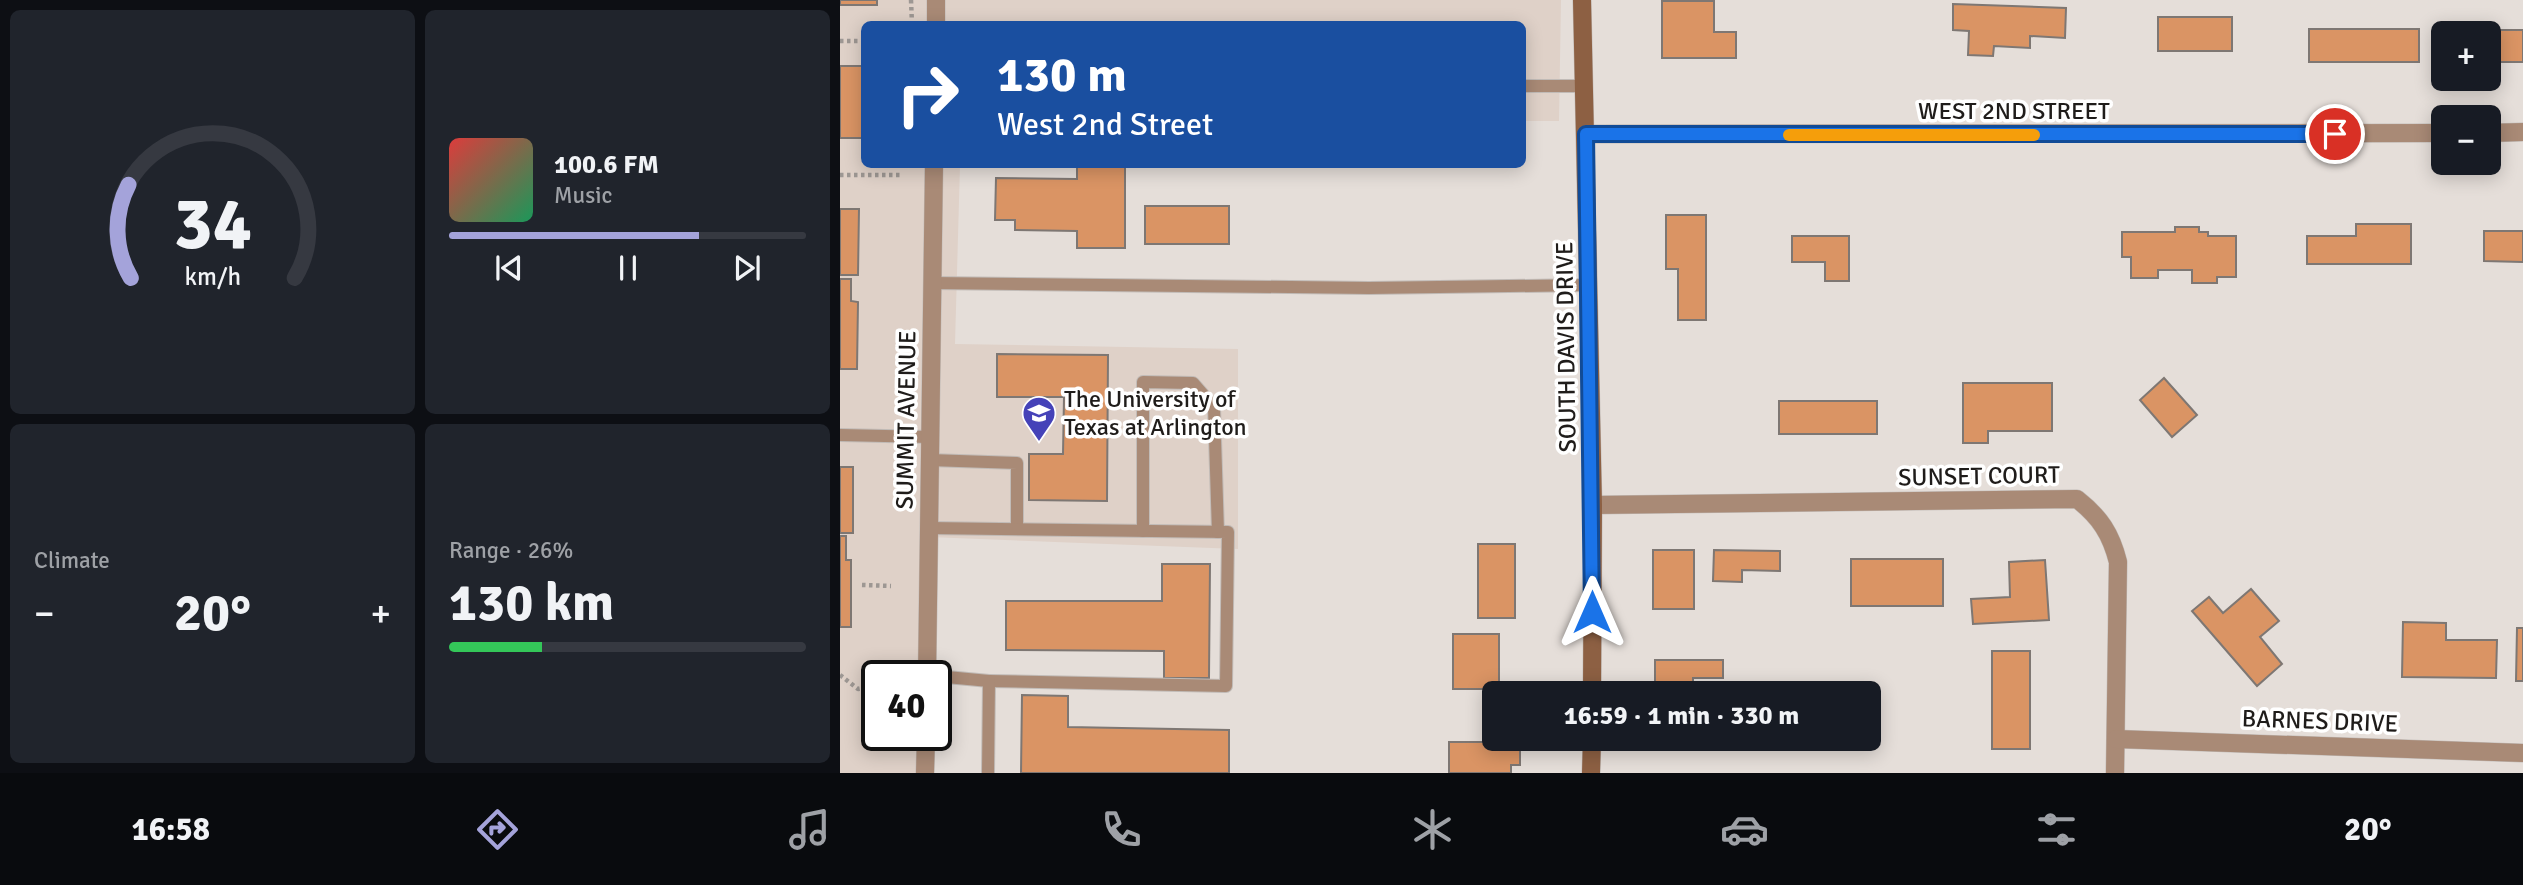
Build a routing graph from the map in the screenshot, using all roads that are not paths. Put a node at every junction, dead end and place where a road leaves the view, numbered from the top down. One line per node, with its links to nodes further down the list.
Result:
1 (936, 0): 3 (street)
2 (1582, 0): 5 (street, SOUTH DAVIS DRIVE)
3 (936, 21)
4 (1526, 86): 5 (lane)
5 (1585, 86): 9 (street, SOUTH DAVIS DRIVE)
6 (2501, 132): 7 (street)
7 (2523, 132)
8 (2431, 133): 9 (street, WEST 2ND STREET)
9 (1586, 134): 12 (street, SOUTH DAVIS DRIVE)
10 (934, 168): 11 (street, SUMMIT AVENUE)
11 (932, 283): 12 (lane); 14 (street, SUMMIT AVENUE)
12 (1589, 285): 16 (street, SOUTH DAVIS DRIVE)
13 (840, 435): 14 (lane)
14 (930, 437): 15 (street, SUMMIT AVENUE)
15 (930, 460): 17 (street, SUMMIT AVENUE); 18 (lane)
16 (1593, 505): 24 (street, SOUTH DAVIS DRIVE); 25 (street, SUNSET COURT)
17 (929, 528): 18 (lane); 21 (street, SUMMIT AVENUE)
18 (1017, 529): 19 (lane)
19 (1143, 531): 20 (lane); 20 (lane)
20 (1218, 532): 23 (lane)
21 (927, 660)
22 (952, 678): 23 (lane)
23 (989, 681): 30 (lane)
24 (1592, 681)
25 (2116, 739): 28 (street, BARNES DRIVE); 32 (street, SUNSET COURT)
26 (926, 751): 29 (street)
27 (1592, 751): 31 (street)
28 (2523, 753)
29 (925, 773)
30 (988, 773)
31 (1591, 773)
32 (2115, 773)

